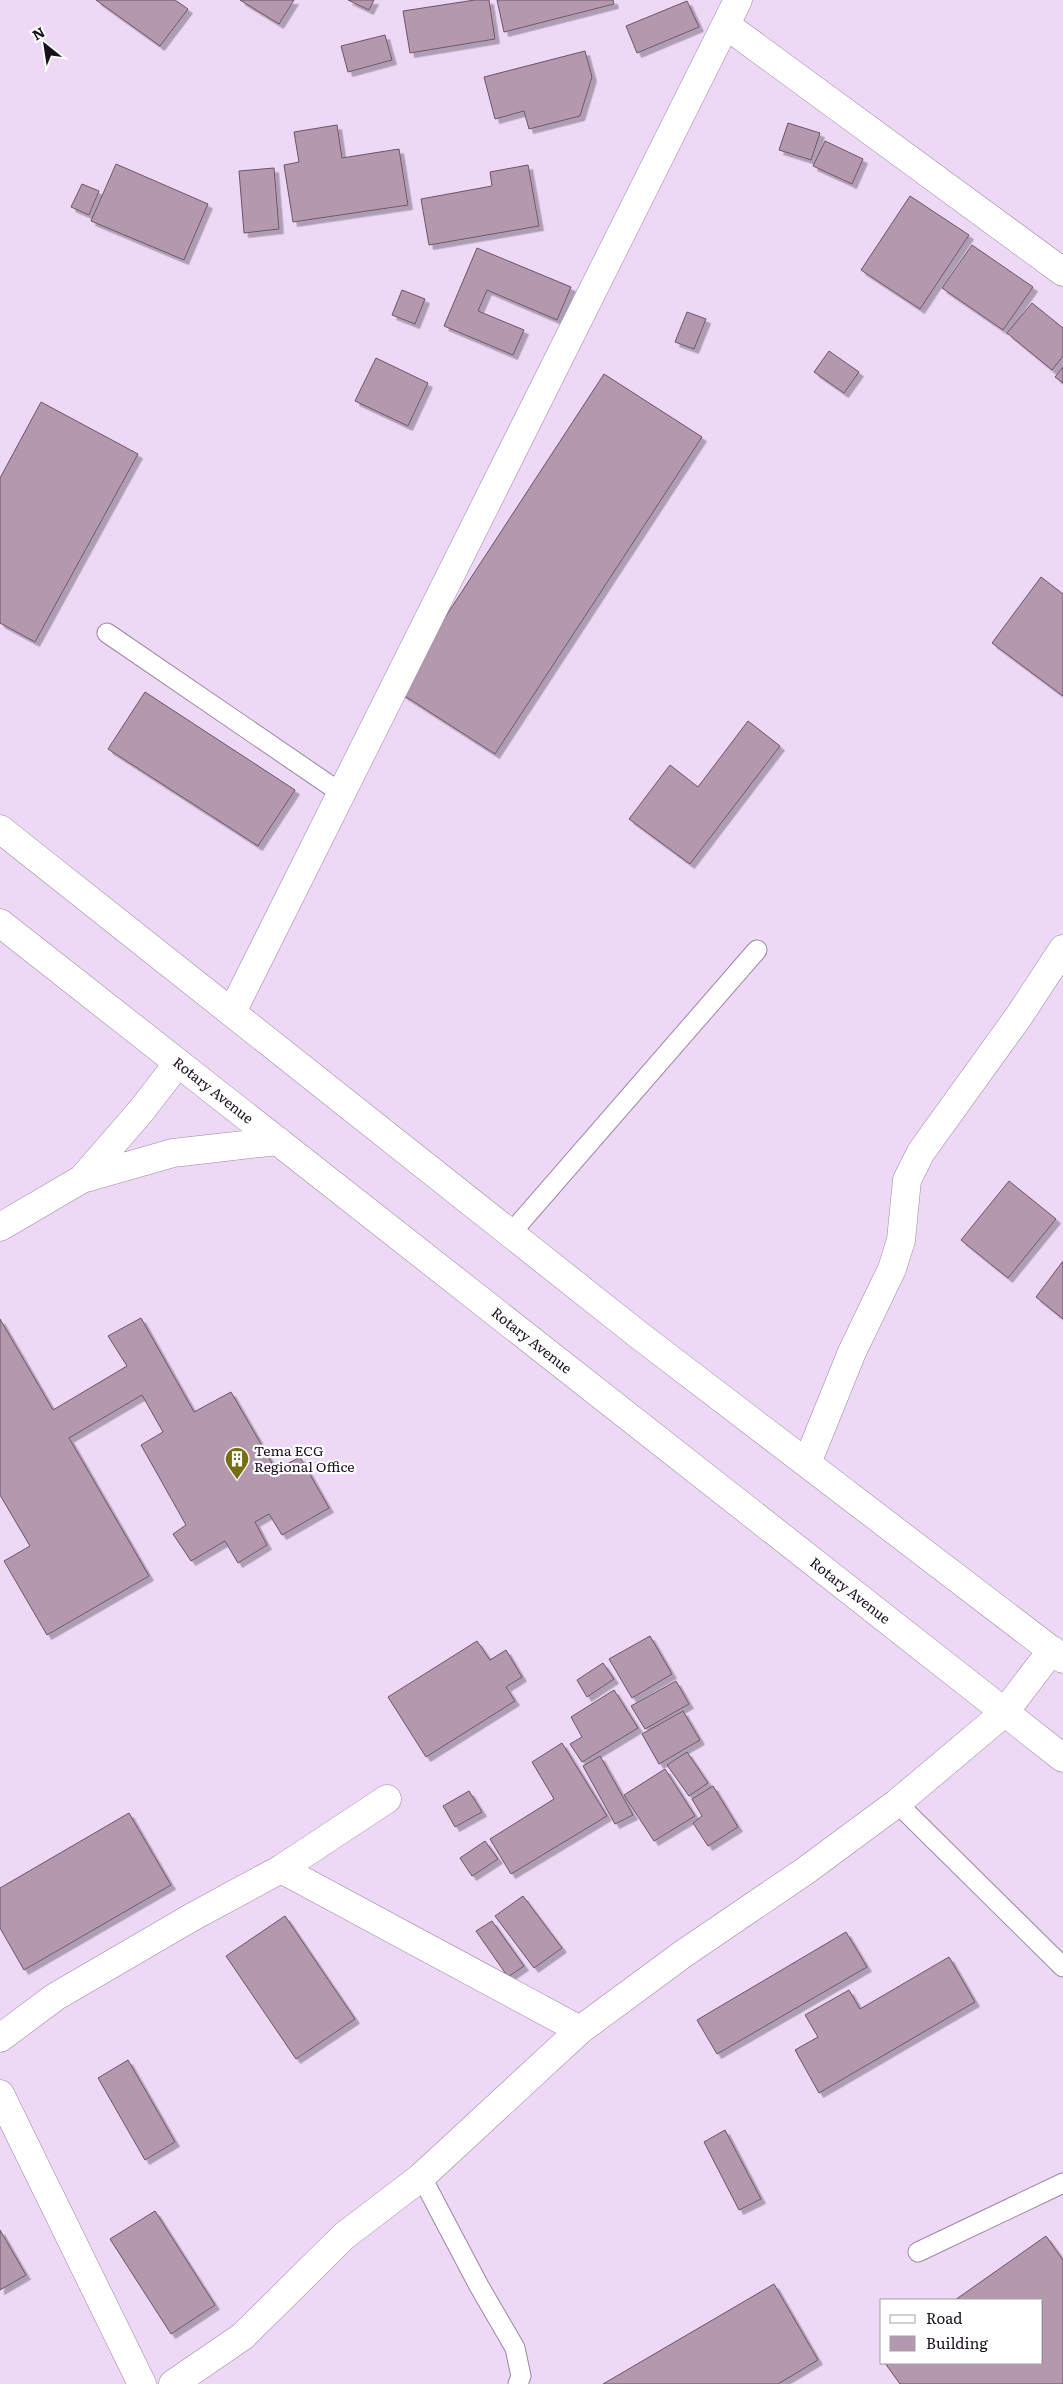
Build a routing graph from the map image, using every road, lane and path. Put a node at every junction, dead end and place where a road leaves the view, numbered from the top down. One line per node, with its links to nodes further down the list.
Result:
1 (738, 0): 2 (street)
2 (726, 25): 3 (street); 5 (street)
3 (1063, 272)
4 (107, 632): 5 (lane)
5 (341, 792): 10 (street)
6 (0, 829): 10 (street)
7 (0, 923): 11 (street, Rotary Avenue)
8 (1063, 949): 16 (street)
9 (756, 950): 15 (lane)
10 (232, 1012): 15 (street)
11 (178, 1063): 12 (street, Rotary Avenue); 13 (street)
12 (278, 1141): 13 (street); 18 (street, Rotary Avenue)
13 (82, 1179): 14 (street)
14 (0, 1227)
15 (512, 1233): 16 (street)
16 (807, 1462): 17 (street)
17 (1058, 1654): 18 (street)
18 (1004, 1713): 19 (street, Rotary Avenue); 21 (street)
19 (1063, 1758)
20 (387, 1799): 22 (street)
21 (897, 1804): 23 (lane); 24 (street)
22 (281, 1869): 24 (street); 25 (street)
23 (1063, 1967)
24 (580, 2030): 27 (street)
25 (0, 2038)
26 (0, 2094): 30 (street)
27 (421, 2176): 31 (street); 32 (lane)
28 (1063, 2183): 29 (lane)
29 (918, 2252)
30 (142, 2384)
31 (173, 2384)
32 (518, 2384)

